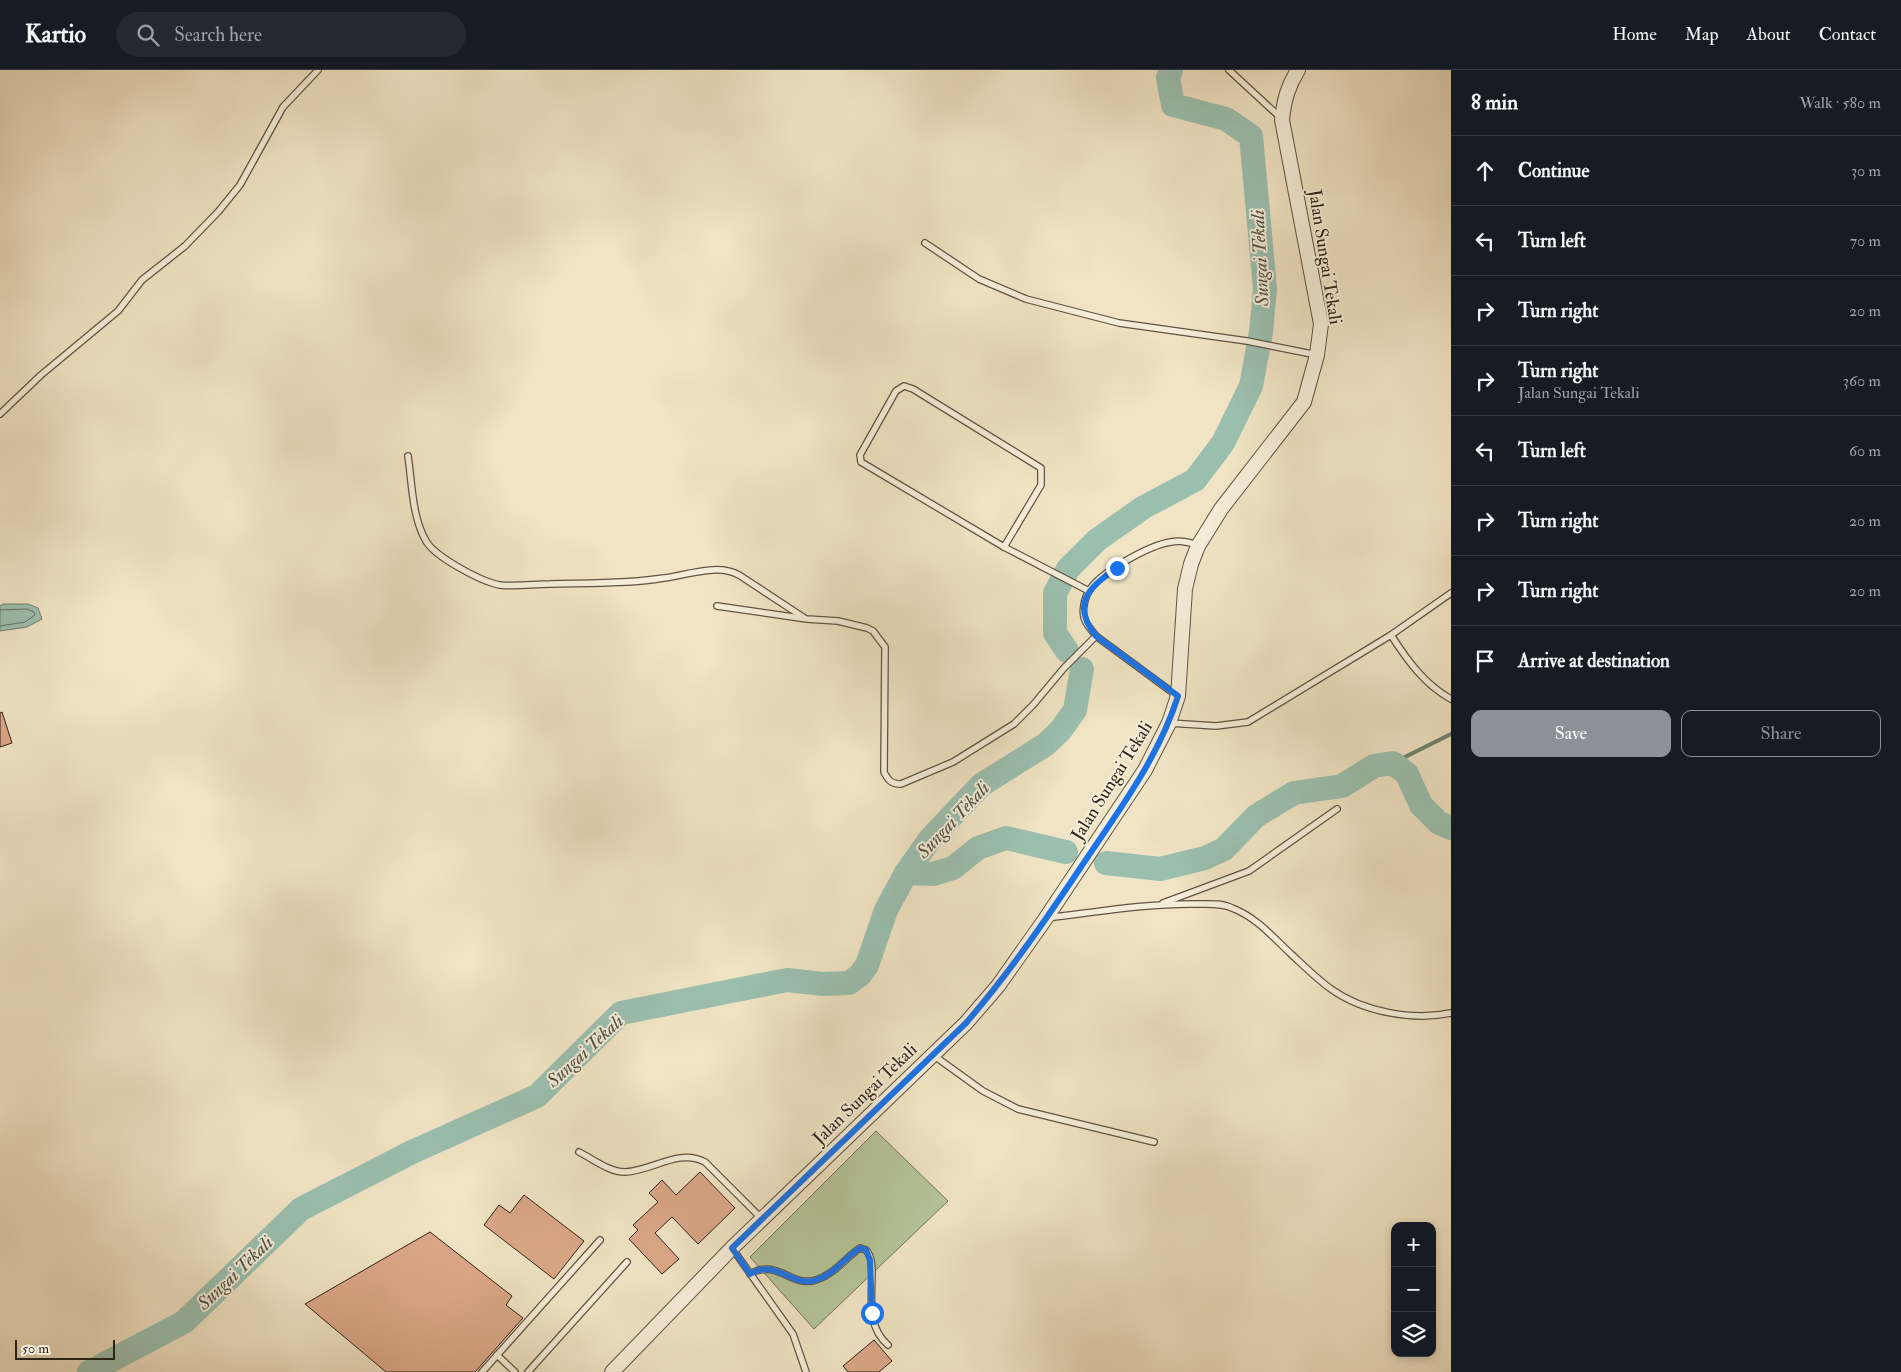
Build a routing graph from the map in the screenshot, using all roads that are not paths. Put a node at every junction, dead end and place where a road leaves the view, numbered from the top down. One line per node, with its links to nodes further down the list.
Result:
1 (318, 70): 7 (lane)
2 (1229, 70): 4 (lane)
3 (1298, 70): 4 (street, Jalan Sungai Tekali)
4 (1282, 120): 6 (street, Jalan Sungai Tekali)
5 (925, 243): 6 (lane)
6 (1317, 355): 9 (street, Jalan Sungai Tekali)
7 (0, 414)
8 (408, 456): 14 (lane)
9 (1198, 546): 11 (lane); 17 (street, Jalan Sungai Tekali)
10 (1004, 548): 10 (lane); 11 (lane)
11 (1089, 591): 15 (lane)
12 (1451, 593): 16 (lane)
13 (717, 606): 14 (lane)
14 (807, 620): 15 (lane)
15 (1096, 636): 17 (lane)
16 (1391, 636): 18 (lane); 19 (lane)
17 (1178, 696): 19 (street, Jalan Sungai Tekali)
18 (1451, 699)
19 (1169, 723): 22 (street, Jalan Sungai Tekali)
20 (1337, 809): 21 (lane)
21 (1161, 904): 22 (lane); 23 (lane)
22 (1046, 918): 24 (street, Jalan Sungai Tekali)
23 (1451, 1013)
24 (933, 1054): 25 (lane); 27 (street, Jalan Sungai Tekali)
25 (1154, 1142)
26 (579, 1152): 27 (lane)
27 (762, 1219): 29 (street, Jalan Sungai Tekali)
28 (600, 1240): 33 (lane)
29 (732, 1248): 31 (lane); 37 (street, Jalan Sungai Tekali)
30 (627, 1262): 36 (lane)
31 (750, 1274): 32 (lane); 38 (lane)
32 (888, 1345)
33 (497, 1355): 34 (lane); 35 (lane)
34 (482, 1372)
35 (515, 1372)
36 (528, 1372)
37 (612, 1372)
38 (806, 1372)

